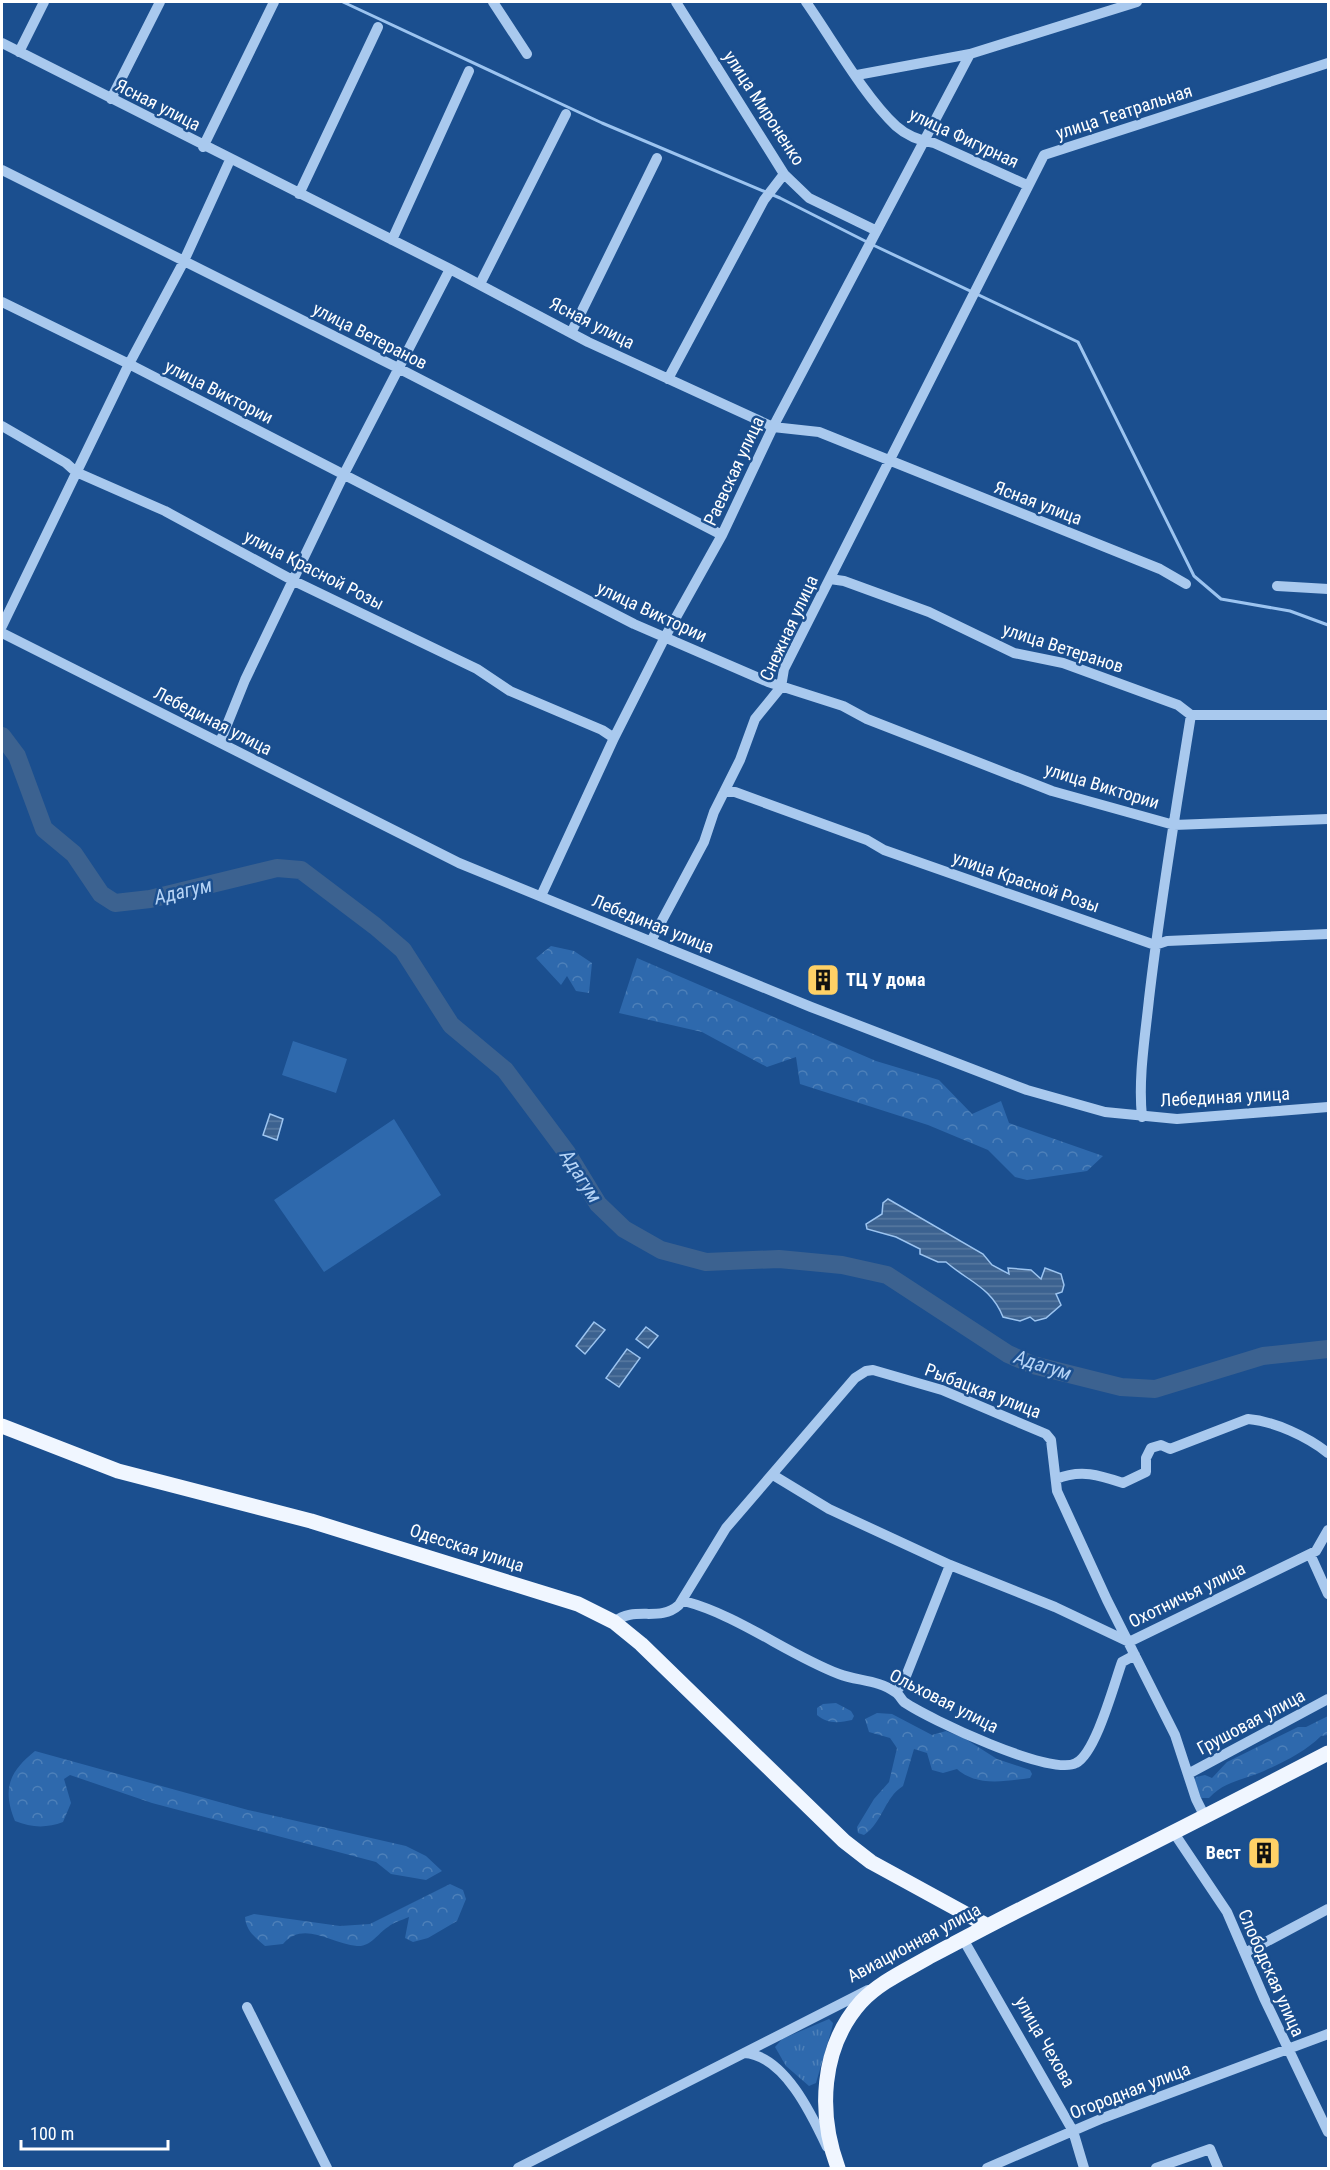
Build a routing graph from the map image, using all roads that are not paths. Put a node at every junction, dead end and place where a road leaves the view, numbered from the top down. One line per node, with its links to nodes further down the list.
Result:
1 (44, 2): 10 (street)
2 (160, 2): 16 (street)
3 (274, 2): 19 (street)
4 (494, 2): 11 (street)
5 (676, 2): 23 (street, улица Мироненко)
6 (806, 2): 15 (street, улица Фигурная)
7 (1137, 2): 12 (street)
8 (378, 27): 25 (street)
9 (2, 43): 10 (street, Ясная улица)
10 (19, 52): 16 (street, Ясная улица)
11 (527, 54)
12 (970, 54): 15 (street); 18 (street, Раевская улица)
13 (1329, 63): 24 (street, улица Театральная)
14 (469, 70): 27 (street)
15 (857, 75): 18 (street, улица Фигурная)
16 (111, 99): 19 (street, Ясная улица)
17 (567, 114): 30 (street)
18 (922, 141): 24 (street, улица Фигурная); 26 (street, Раевская улица)
19 (203, 147): 21 (street, Ясная улица)
20 (657, 158): 32 (street)
21 (230, 160): 25 (street, Ясная улица); 28 (street)
22 (2, 170): 28 (street, улица Ветеранов)
23 (784, 174): 26 (street, улица Мироненко); 36 (street)
24 (1027, 185): 33 (street, улица Театральная)
25 (299, 194): 27 (street, Ясная улица)
26 (871, 239): 38 (street, Раевская улица)
27 (392, 240): 29 (street, Ясная улица)
28 (183, 262): 34 (street); 35 (street, улица Ветеранов)
29 (450, 269): 30 (street, Ясная улица); 35 (street)
30 (480, 284): 32 (street, Ясная улица)
31 (2, 302): 34 (street, улица Виктории)
32 (571, 333): 36 (street, Ясная улица)
33 (940, 359): 39 (street, Снежная улица)
34 (129, 364): 40 (street); 41 (street, улица Виктории)
35 (398, 368): 41 (street); 42 (street, улица Ветеранов)
36 (668, 379): 38 (street, Ясная улица)
37 (2, 426): 40 (street, улица Красной Розы)
38 (773, 427): 39 (street, Ясная улица); 42 (street, Раевская улица)
39 (888, 461): 43 (street, Снежная улица); 45 (street, Ясная улица)
40 (76, 472): 44 (street, улица Красной Розы); 48 (street)
41 (344, 474): 44 (street); 50 (street, улица Виктории)
42 (722, 535): 50 (street, Раевская улица)
43 (830, 579): 51 (street, Снежная улица); 52 (street, улица Ветеранов)
44 (294, 581): 54 (street, улица Красной Розы); 55 (street)
45 (1186, 584)
46 (1277, 586): 47 (street)
47 (1329, 589)
48 (2, 626)
49 (2, 633): 55 (street, Лебединая улица)
50 (665, 637): 51 (street, улица Виктории); 54 (street, Раевская улица)
51 (781, 687): 56 (street, Снежная улица); 58 (street, улица Виктории)
52 (1191, 715): 53 (street, улица Ветеранов); 58 (street)
53 (1329, 715)
54 (614, 738): 59 (street, Раевская улица)
55 (220, 742): 59 (street, Лебединая улица)
56 (724, 792): 61 (street, Снежная улица); 62 (street, улица Красной Розы)
57 (1329, 819): 58 (street, улица Виктории)
58 (1174, 825): 62 (street)
59 (541, 896): 61 (street, Лебединая улица)
60 (1329, 934): 62 (street, улица Красной Розы)
61 (651, 941): 64 (street, Лебединая улица)
62 (1155, 945): 64 (street)
63 (1329, 1107): 64 (street, Лебединая улица)
64 (1142, 1117)
65 (2, 1426): 74 (main road, Одесская улица)
66 (1329, 1453): 68 (street)
67 (773, 1475): 68 (street, Рыбацкая улица); 71 (street, Охотничья улица); 73 (street)
68 (1056, 1479): 75 (street)
69 (1329, 1530): 70 (street, Охотничья улица)
70 (1310, 1554): 72 (street); 75 (street, Охотничья улица)
71 (950, 1565): 75 (street, Охотничья улица); 77 (street)
72 (1329, 1594)
73 (684, 1601): 74 (street); 77 (street, Ольховая улица)
74 (614, 1622): 84 (main road, Одесская улица)
75 (1129, 1642): 76 (street)
76 (1135, 1655): 77 (street, Ольховая улица); 80 (street)
77 (896, 1692)
78 (1329, 1699): 80 (street, Грушовая улица)
79 (1329, 1753): 81 (main road, Авиационная улица)
80 (1188, 1774): 81 (street)
81 (1205, 1817): 82 (main road, Авиационная улица)
82 (1174, 1833): 84 (main road, Авиационная улица); 86 (street, Слободская улица)
83 (1329, 1909): 86 (street)
84 (988, 1926): 85 (main road, Авиационная улица)
85 (963, 1939): 87 (main road, Авиационная улица); 93 (street, улица Чехова)
86 (1245, 1953): 90 (street, Слободская улица)
87 (884, 1982): 91 (street, Авиационная улица); 97 (main road)
88 (247, 2007): 95 (street)
89 (1329, 2034): 90 (street, Огородная улица)
90 (1287, 2049): 92 (street, Слободская улица); 93 (street, Огородная улица)
91 (744, 2053): 96 (street, Авиационная улица); 97 (street)
92 (1324, 2112): 94 (street, Слободская улица)
93 (1073, 2131): 98 (street, Огородная улица); 99 (street, улица Чехова)
94 (1329, 2132)
95 (327, 2169)
96 (518, 2169)
97 (838, 2169)
98 (987, 2169)
99 (1084, 2169)
100 (1156, 2169): 101 (street)
101 (1218, 2169)

